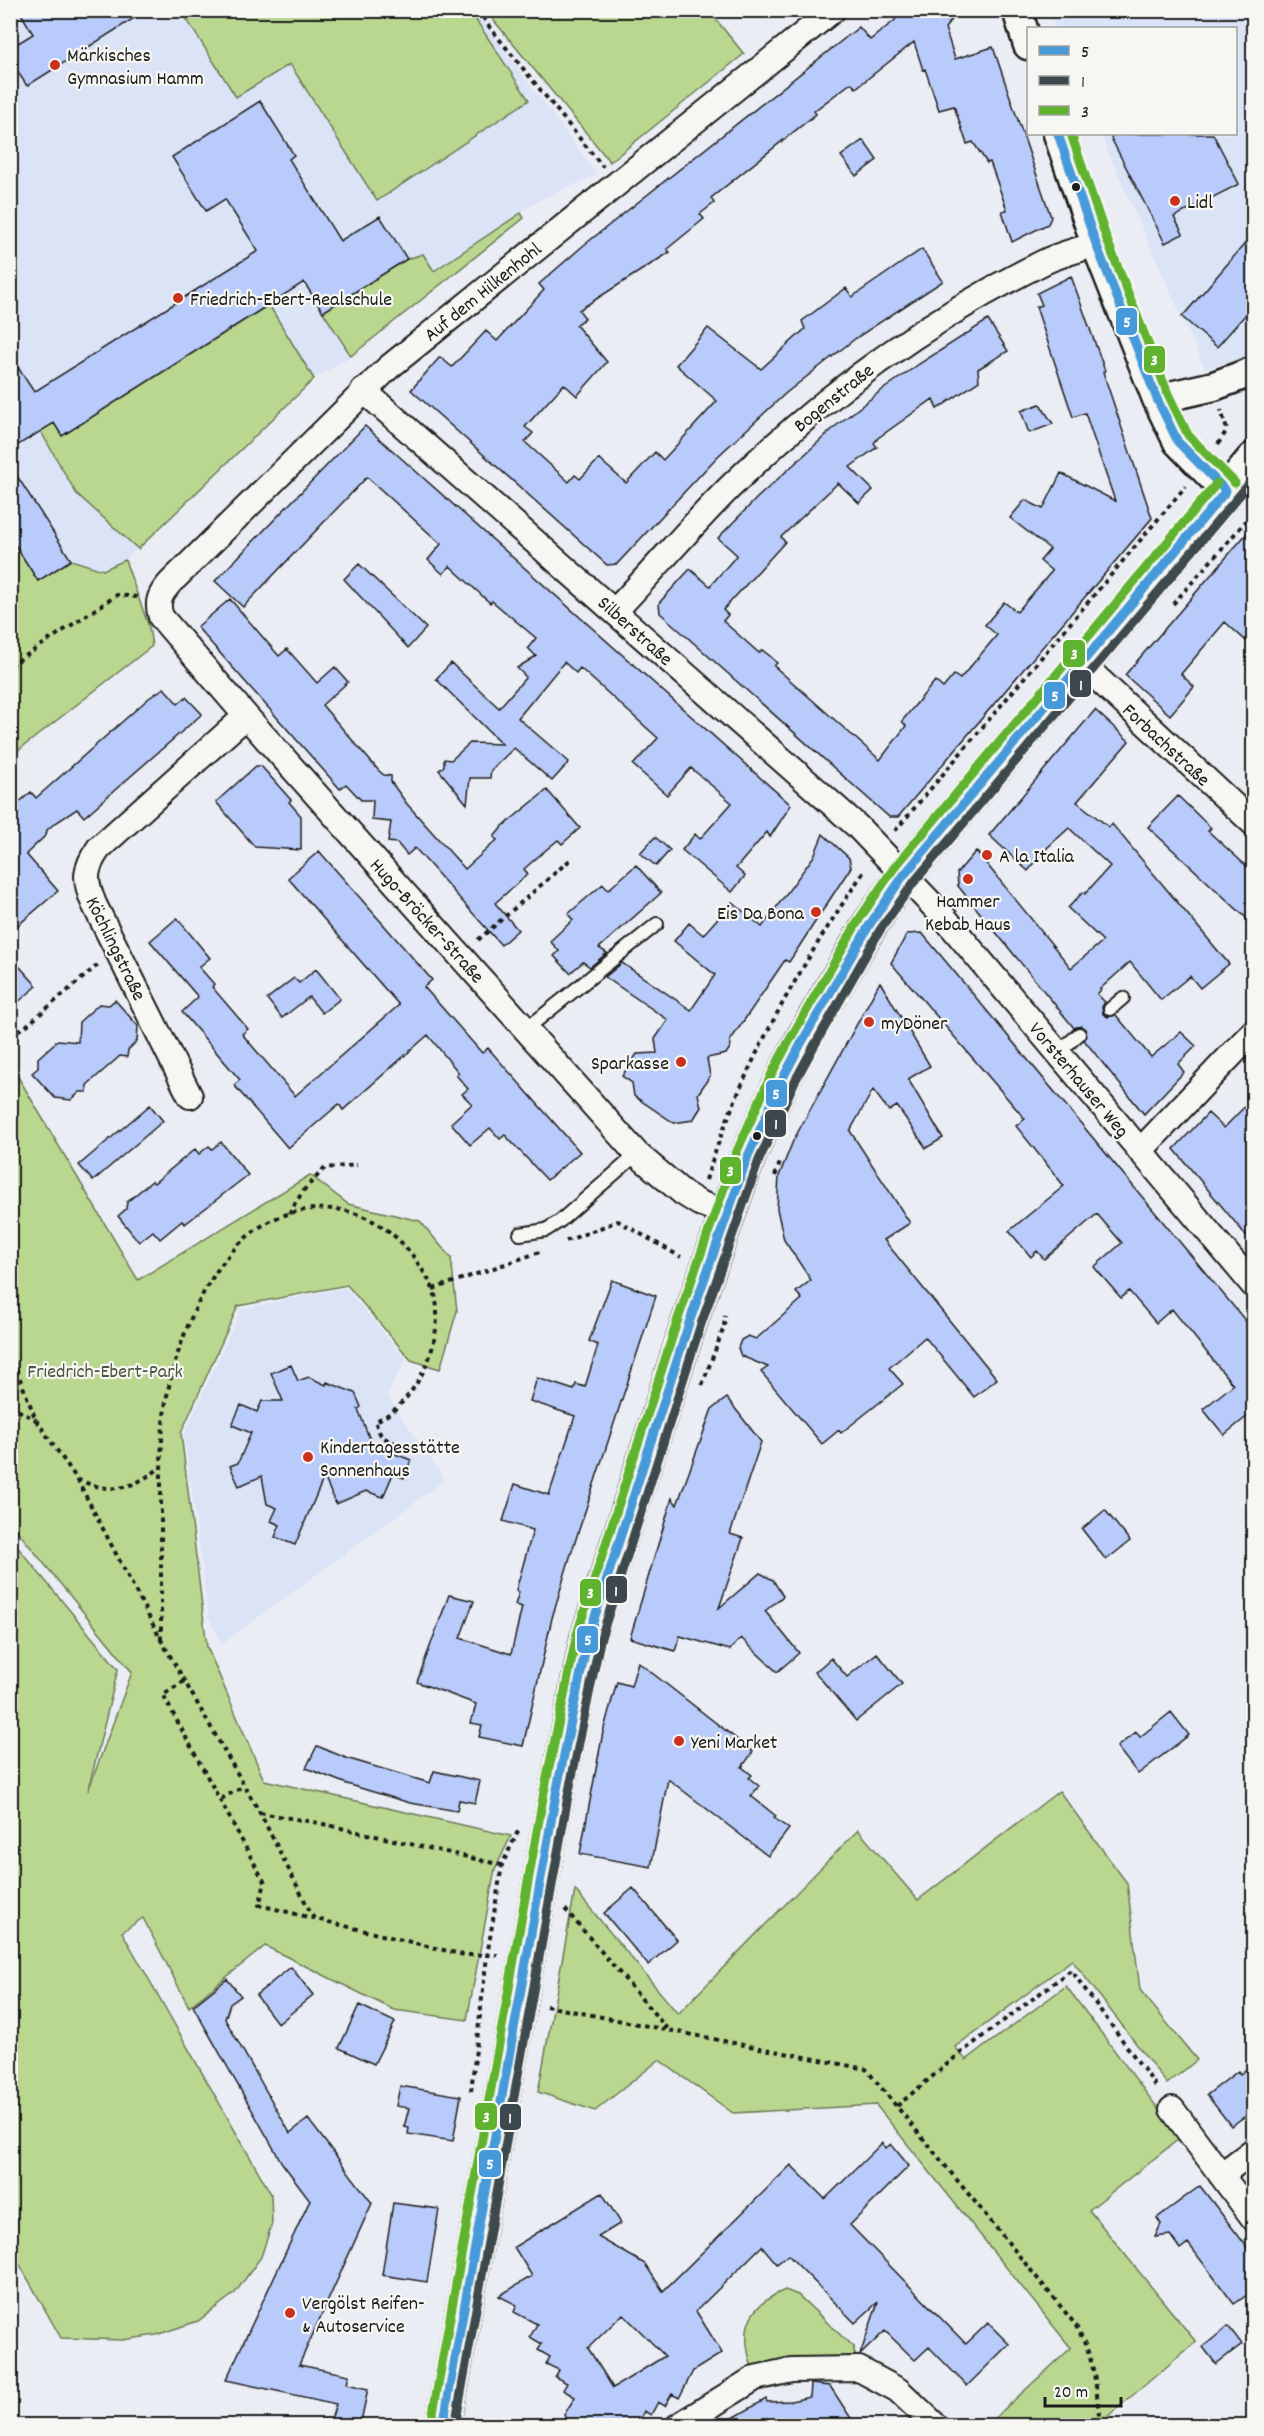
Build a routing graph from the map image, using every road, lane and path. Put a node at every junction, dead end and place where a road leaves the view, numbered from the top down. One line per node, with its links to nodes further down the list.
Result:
1 (478, 10): 6 (path)
2 (833, 10): 6 (street, Auf dem Hilkenhohl)
3 (1017, 10): 4 (street)
4 (1027, 39)
5 (1058, 135): 7 (street)
6 (616, 183): 10 (street, Auf dem Hilkenhohl)
7 (1096, 244): 11 (street); 18 (street, Bogenstraße)
8 (1254, 371): 9 (street)
9 (1214, 386): 11 (street); 13 (path)
10 (363, 390): 16 (street, Auf dem Hilkenhohl); 18 (street, Silberstraße)
11 (1157, 399): 13 (street)
12 (1254, 459): 14 (main road)
13 (1203, 467): 14 (street); 23 (path)
14 (1226, 491): 19 (main road)
15 (1254, 512): 17 (path)
16 (159, 600): 20 (path); 21 (street, Hugo-Bröcker-Straße)
17 (1173, 604)
18 (615, 611): 23 (street, Silberstraße)
19 (1081, 663): 22 (street, Forbachstraße); 25 (main road)
20 (10, 666)
21 (246, 716): 27 (street, Köchlingstraße); 28 (street, Hugo-Bröcker-Straße)
22 (1254, 824)
23 (879, 850): 25 (street, Silberstraße); 42 (path)
24 (571, 859): 28 (path)
25 (904, 875): 35 (street, Vorsterhauser Weg); 42 (main road)
26 (657, 924): 31 (lane)
27 (117, 950): 34 (path); 36 (street, Köchlingstraße)
28 (460, 956): 31 (street, Hugo-Bröcker-Straße)
29 (1123, 998): 30 (lane)
30 (1110, 1009)
31 (525, 1030): 38 (street, Hugo-Bröcker-Straße)
32 (1254, 1031): 37 (street)
33 (1079, 1034): 35 (lane)
34 (10, 1035)
35 (1058, 1053): 37 (street, Vorsterhauser Weg)
36 (190, 1096)
37 (1140, 1151): 50 (street, Vorsterhauser Weg)
38 (637, 1154): 42 (street, Hugo-Bröcker-Straße); 44 (lane)
39 (782, 1158): 41 (path)
40 (357, 1165): 43 (path)
41 (773, 1179)
42 (713, 1208): 78 (main road)
43 (289, 1214): 51 (path); 58 (path)
44 (520, 1234)
45 (565, 1242): 48 (path)
46 (685, 1246): 48 (path)
47 (544, 1250): 51 (path)
48 (681, 1257): 49 (path)
49 (678, 1267)
50 (1254, 1286)
51 (433, 1289): 57 (path)
52 (724, 1315): 54 (path)
53 (10, 1353): 56 (path)
54 (702, 1386)
55 (10, 1406): 56 (path)
56 (36, 1420): 59 (path)
57 (424, 1443)
58 (161, 1467): 59 (path); 60 (path)
59 (77, 1479): 60 (path)
60 (161, 1641): 61 (path)
61 (184, 1681): 62 (path); 63 (path)
62 (244, 1786): 63 (path); 64 (path)
63 (221, 1799): 68 (path)
64 (260, 1813): 66 (path); 68 (path)
65 (520, 1825): 66 (path)
66 (502, 1865): 69 (path)
67 (558, 1915): 71 (path)
68 (314, 1919): 69 (path)
69 (487, 1956): 72 (path)
70 (542, 2006): 71 (path)
71 (670, 2032): 73 (path)
72 (471, 2092)
73 (897, 2106): 74 (path); 81 (path)
74 (1172, 2109): 76 (street)
75 (1254, 2150): 76 (street)
76 (1221, 2175): 77 (street)
77 (1254, 2219)
78 (442, 2426)
79 (678, 2426): 80 (street)
80 (936, 2426)
81 (1100, 2426)

